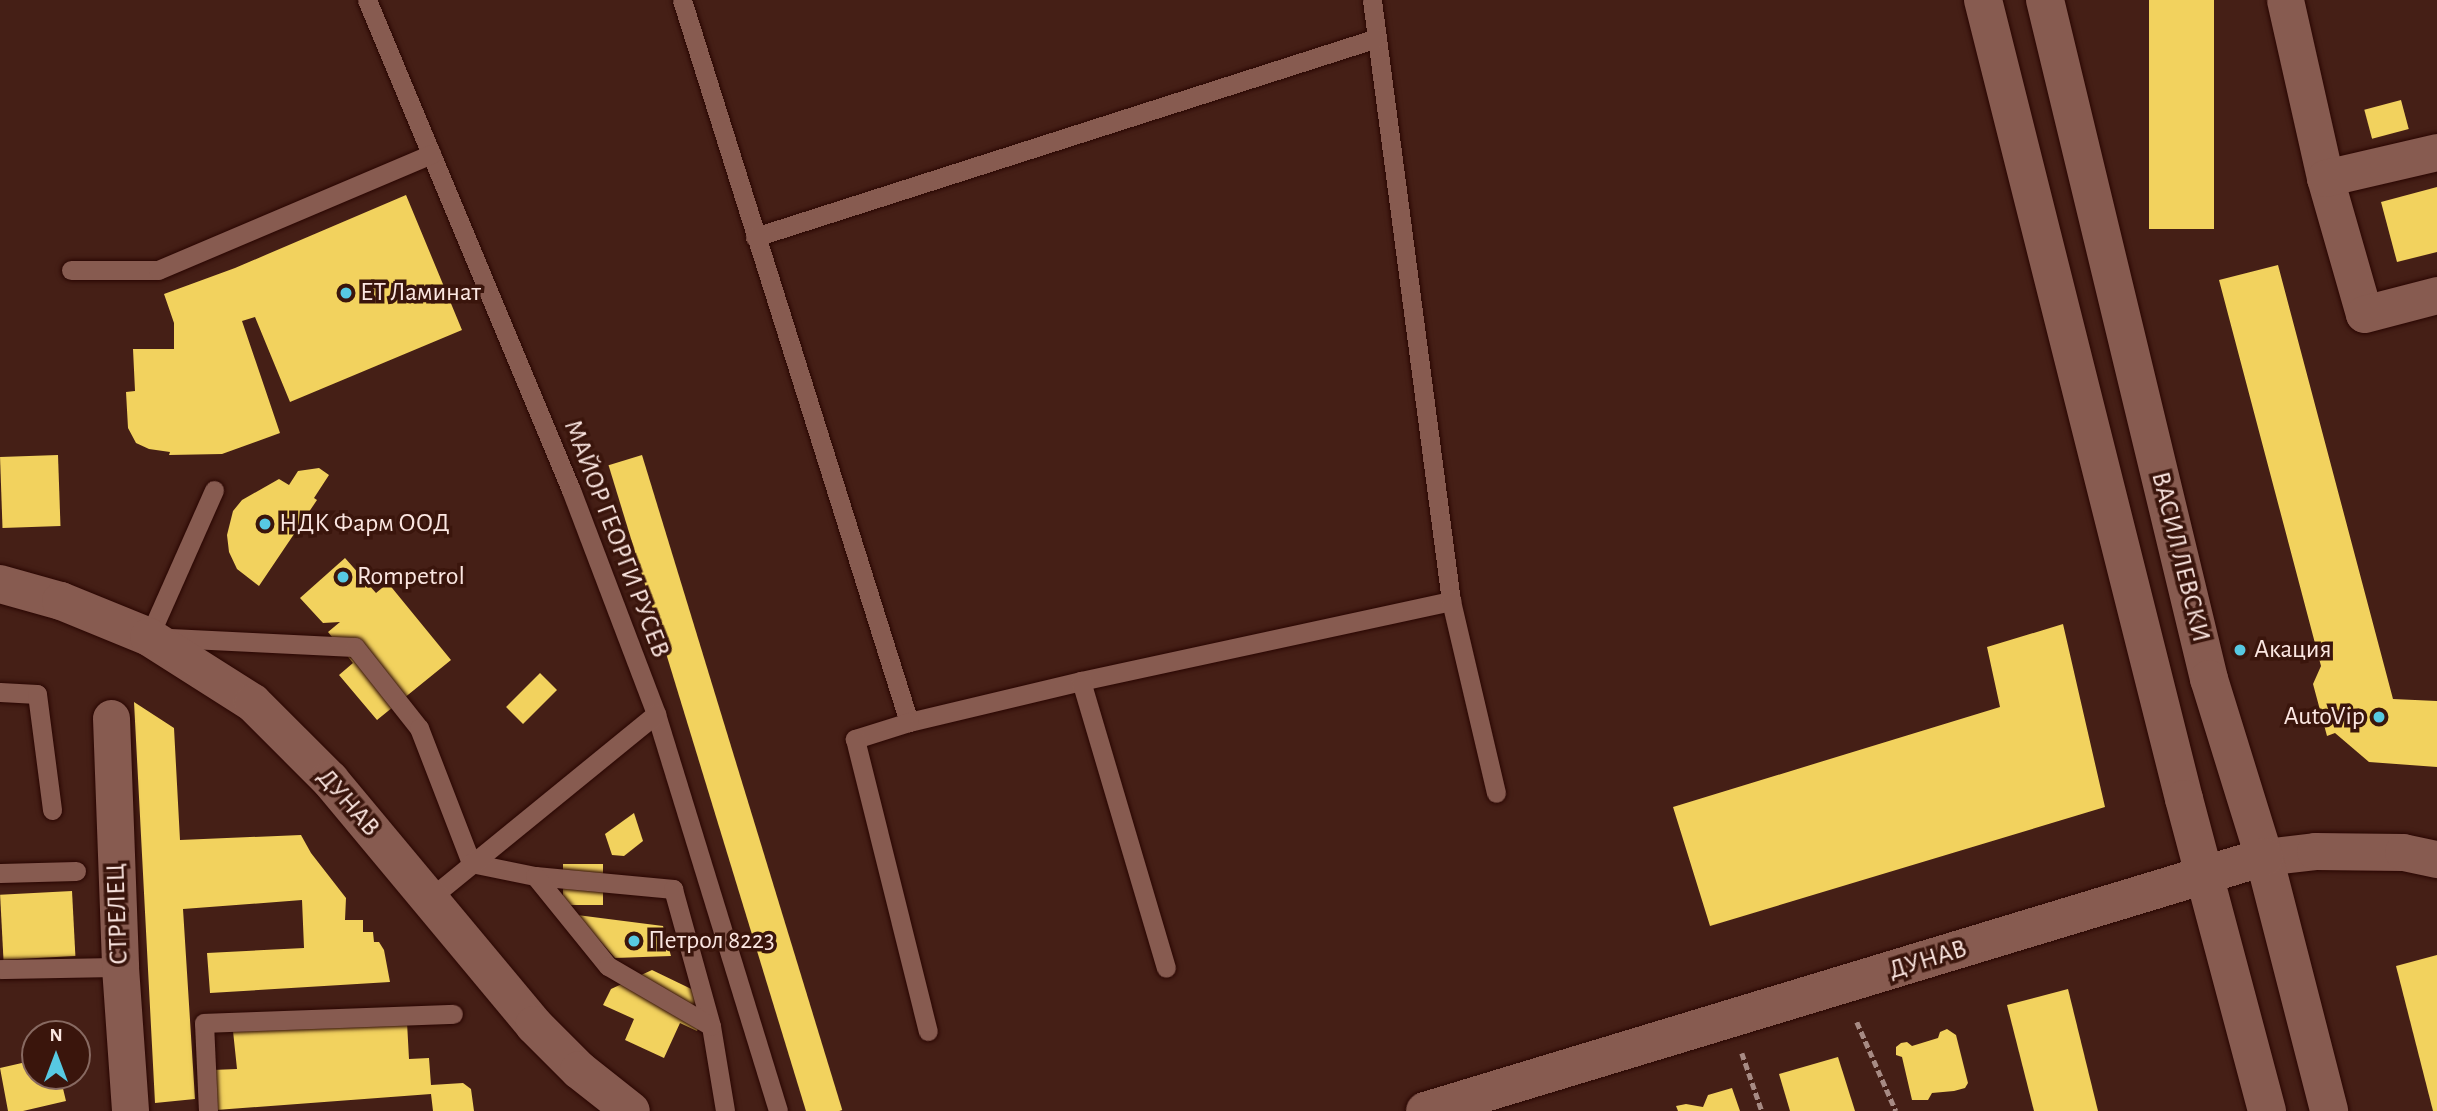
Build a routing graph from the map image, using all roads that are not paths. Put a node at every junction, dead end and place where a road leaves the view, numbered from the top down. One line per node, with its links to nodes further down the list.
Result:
1 (367, 0): 9 (lane, МАЙОР ГЕОРГИ РУСЕВ)
2 (682, 0): 11 (lane)
3 (1372, 0): 7 (lane)
4 (1983, 0): 30 (main road)
5 (2045, 0): 25 (main road, ВАСИЛ ЛЕВСКИ)
6 (2285, 0): 10 (street)
7 (1377, 38): 11 (lane); 16 (lane)
8 (2437, 152): 10 (street)
9 (431, 154): 12 (lane); 20 (lane, МАЙОР ГЕОРГИ РУСЕВ)
10 (2325, 178): 13 (street)
11 (755, 237): 22 (lane)
12 (71, 270)
13 (2437, 295)
14 (214, 491): 17 (lane)
15 (0, 584): 17 (main road, ДУНАВ)
16 (1451, 601): 18 (lane); 23 (lane)
17 (149, 637): 27 (lane); 32 (main road, ДУНАВ)
18 (1081, 681): 22 (lane); 34 (lane)
19 (0, 692): 24 (lane)
20 (656, 714): 27 (lane); 43 (lane, МАЙОР ГЕОРГИ РУСЕВ)
21 (111, 718): 33 (street, СТРЕЛЕЦ)
22 (909, 722): 38 (lane)
23 (1496, 793)
24 (52, 810)
25 (2264, 858): 26 (street, ДУНАВ); 30 (main road, ДУНАВ); 46 (main road, ВАСИЛ ЛЕВСКИ)
26 (2437, 859)
27 (471, 863): 31 (lane); 32 (lane)
28 (76, 870): 29 (lane)
29 (0, 873)
30 (2205, 875): 44 (main road, ДУНАВ); 45 (main road)
31 (535, 876): 37 (lane); 37 (lane)
32 (429, 899): 41 (main road, ДУНАВ)
33 (120, 967): 35 (lane); 39 (street, СТРЕЛЕЦ)
34 (1166, 968)
35 (0, 969)
36 (453, 1014): 40 (lane)
37 (711, 1026): 42 (lane)
38 (928, 1031)
39 (130, 1111)
40 (208, 1111)
41 (631, 1111)
42 (725, 1111)
43 (778, 1111)
44 (1425, 1111)
45 (2267, 1111)
46 (2329, 1111)

